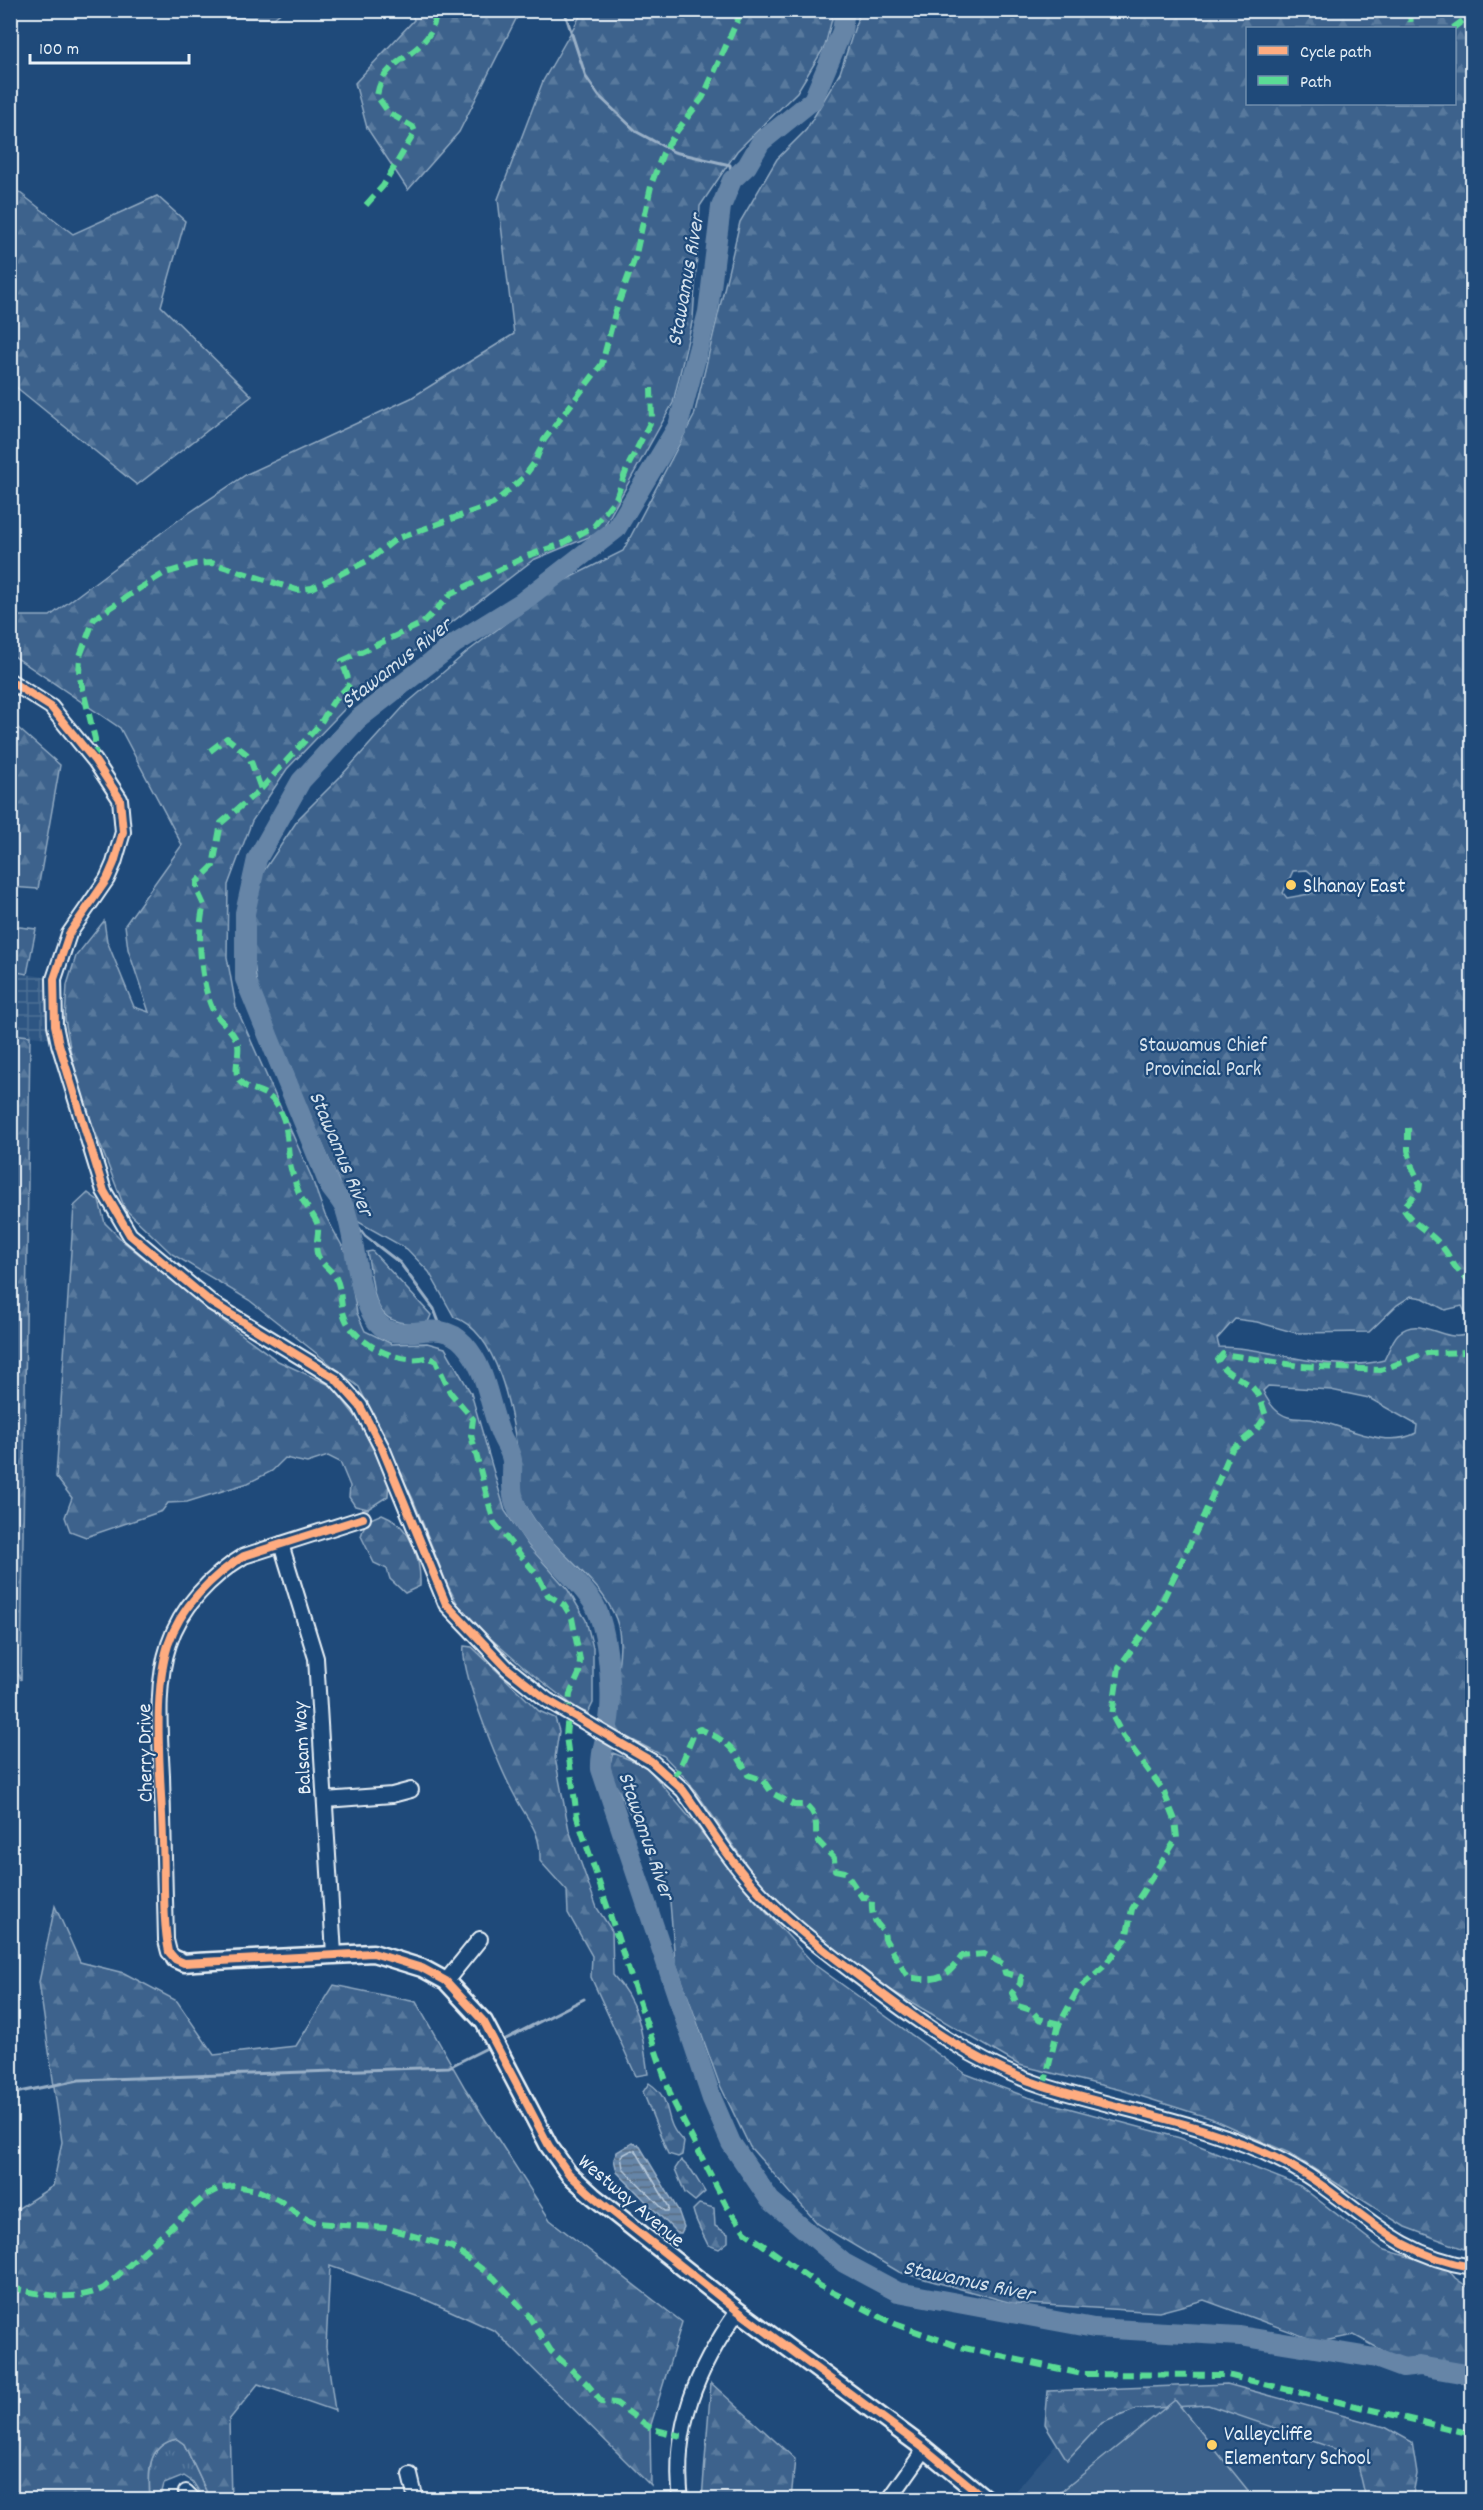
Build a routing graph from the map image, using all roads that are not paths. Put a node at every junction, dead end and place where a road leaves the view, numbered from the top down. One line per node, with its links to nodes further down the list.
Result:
1 (10, 681): 10 (street)
2 (363, 1518): 3 (street, Cherry Drive)
3 (281, 1544): 5 (street, Balsam Way); 8 (street, Cherry Drive)
4 (411, 1790): 5 (street)
5 (325, 1800): 7 (street, Balsam Way)
6 (480, 1939): 9 (street)
7 (334, 1954): 8 (street, Westway Avenue); 9 (street, Westway Avenue)
8 (175, 1959)
9 (446, 1981): 11 (street, Westway Avenue)
10 (1473, 2267)
11 (738, 2311): 12 (street, Westway Avenue); 15 (street)
12 (925, 2449): 16 (street); 17 (street, Westway Avenue)
13 (410, 2475): 14 (street)
14 (416, 2499)
15 (681, 2499)
16 (890, 2499)
17 (987, 2499)

